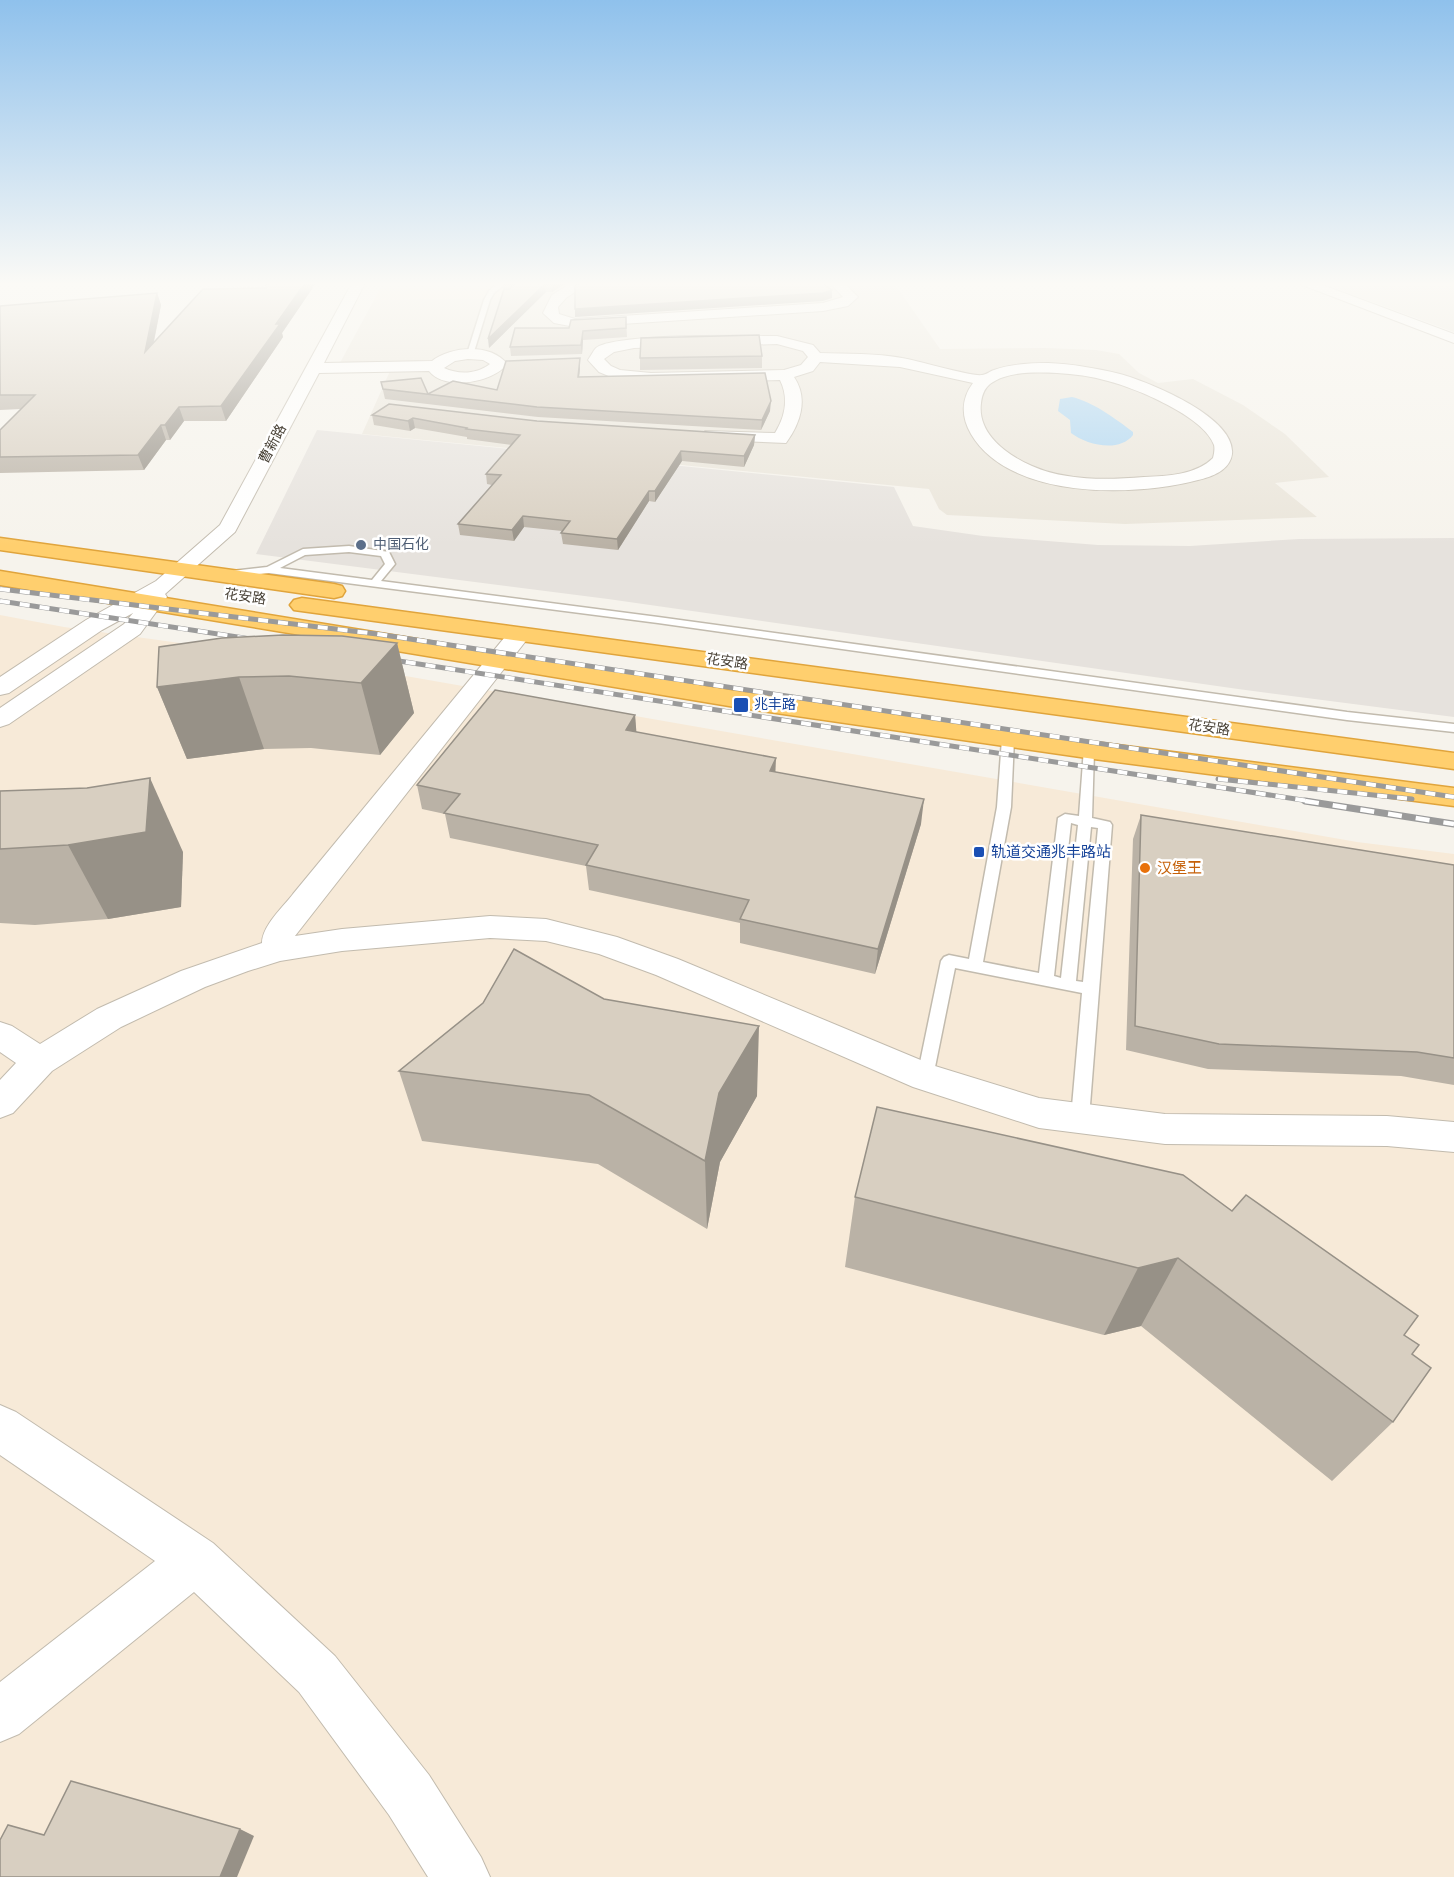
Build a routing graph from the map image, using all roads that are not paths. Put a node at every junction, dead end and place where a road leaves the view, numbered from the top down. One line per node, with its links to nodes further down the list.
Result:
1 (313, 371): 14 (street, 曹新路)
2 (437, 371): 3 (street)
3 (493, 371)
4 (610, 371): 9 (street)
5 (799, 371): 9 (street)
6 (937, 371): 10 (street)
7 (1015, 371): 10 (street)
8 (1079, 371): 10 (street)
9 (785, 375): 11 (street)
10 (984, 381)
11 (699, 434)
12 (0, 544): 14 (highway, 花安路)
13 (0, 562): 19 (highway, 花安路)
14 (183, 570): 16 (highway, 花安路); 19 (street, 曹新路)
15 (269, 570): 16 (lane); 18 (lane); 18 (lane)
16 (224, 575): 26 (highway, 花安路)
17 (0, 578): 19 (highway)
18 (374, 584): 24 (lane)
19 (151, 596): 21 (highway); 22 (street); 23 (street); 28 (highway, 花安路)
20 (517, 637): 21 (street)
21 (497, 661): 25 (highway); 31 (street)
22 (0, 688)
23 (0, 719)
24 (1454, 728)
25 (1008, 739): 27 (highway); 32 (lane)
26 (1454, 742)
27 (1088, 751): 29 (highway); 30 (lane)
28 (1454, 761)
29 (1454, 797)
30 (1085, 821): 33 (lane); 34 (lane); 35 (lane)
31 (278, 951): 37 (street); 38 (street)
32 (975, 966): 33 (lane); 38 (lane)
33 (1046, 980): 34 (lane)
34 (1068, 985): 35 (lane)
35 (1090, 989): 40 (lane)
36 (0, 1035): 37 (street)
37 (40, 1061): 39 (street)
38 (925, 1077): 40 (street)
39 (0, 1103)
40 (1080, 1118): 41 (street)
41 (1454, 1137)
42 (0, 1428): 43 (street)
43 (196, 1560): 44 (street); 45 (street)
44 (0, 1715)
45 (461, 1877)

